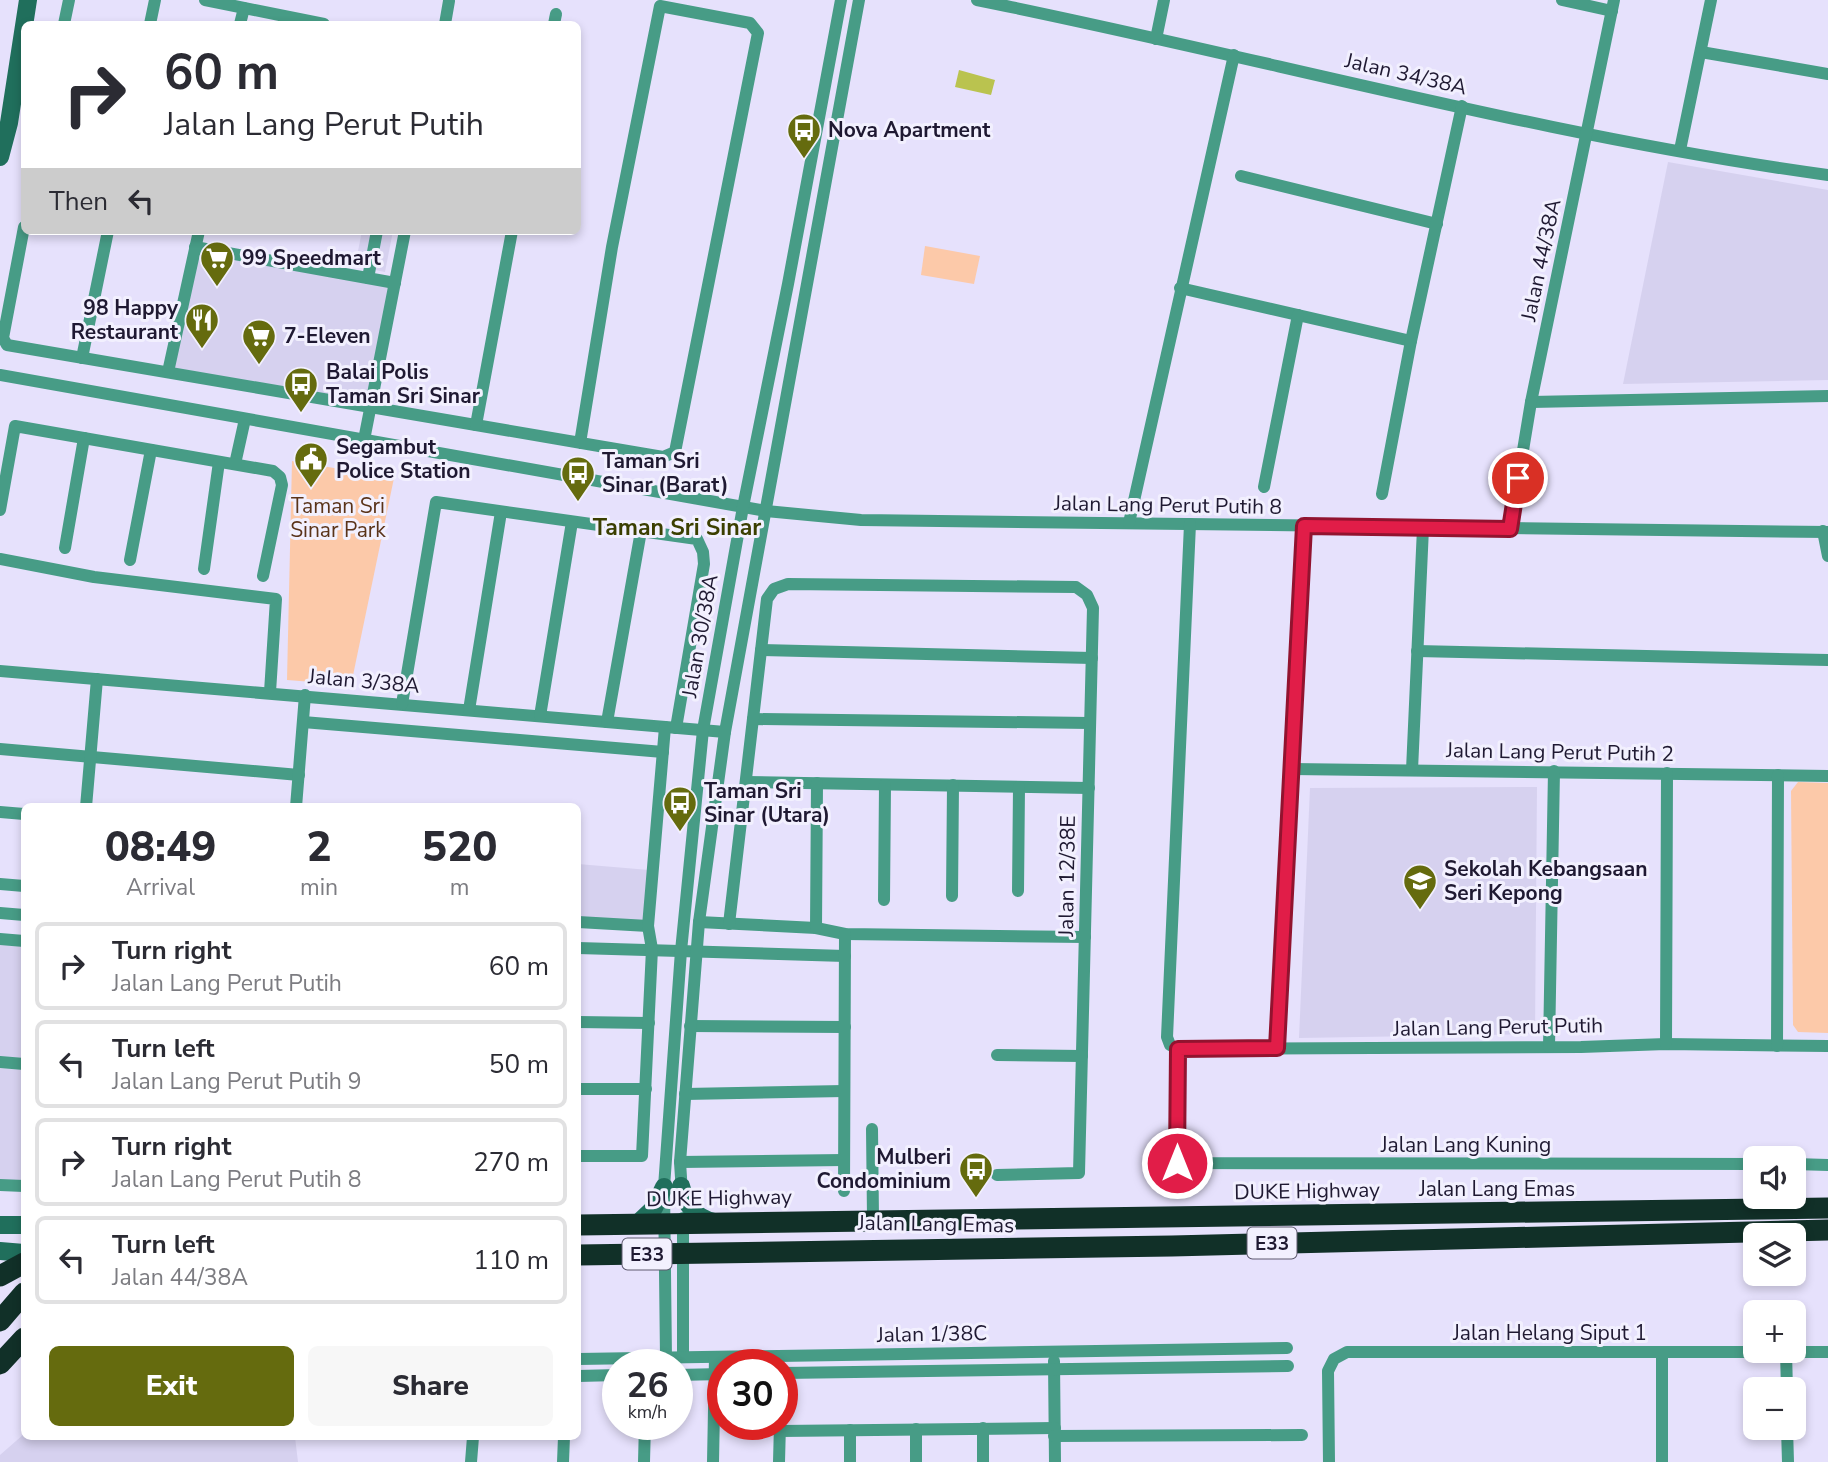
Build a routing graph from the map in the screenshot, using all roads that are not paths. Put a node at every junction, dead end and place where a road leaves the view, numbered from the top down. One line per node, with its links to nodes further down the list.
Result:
1 (28, 0): 14 (main road)
2 (69, 0): 15 (street)
3 (155, 0): 16 (street)
4 (205, 0): 13 (street)
5 (841, 0): 60 (street, Jalan 30/38A)
6 (859, 0): 62 (street, Jalan 30/38A)
7 (977, 0): 20 (street, Jalan 34/38A)
8 (1164, 0): 20 (street)
9 (1562, 0): 12 (street)
10 (1711, 0): 22 (street)
11 (449, 1): 19 (street)
12 (1613, 6): 26 (street, Jalan 44/38A)
13 (244, 8): 17 (street); 18 (street)
14 (25, 21)
15 (65, 21)
16 (151, 21)
17 (241, 21)
18 (309, 21)
19 (446, 21)
20 (1156, 38): 23 (street, Jalan 34/38A)
21 (21, 45): 28 (main road)
22 (1700, 52): 24 (street); 27 (street)
23 (1234, 55): 25 (street, Jalan 34/38A); 41 (street)
24 (1828, 74)
25 (1462, 106): 26 (street, Jalan 34/38A); 31 (street)
26 (1586, 134): 27 (street, Jalan 34/38A); 48 (street, Jalan 44/38A)
27 (1681, 150): 29 (street, Jalan 34/38A)
28 (0, 157)
29 (1828, 175)
30 (1241, 176): 31 (street)
31 (1437, 224): 43 (street)
32 (22, 235): 44 (street)
33 (107, 235): 44 (street)
34 (198, 235): 38 (street)
35 (376, 235): 39 (street)
36 (404, 235): 40 (street)
37 (511, 235): 51 (street)
38 (195, 247): 39 (street); 45 (street)
39 (368, 278): 40 (street)
40 (395, 283): 49 (street)
41 (1180, 288): 42 (street); 65 (street)
42 (1298, 315): 43 (street); 58 (street)
43 (1411, 341): 59 (street)
44 (82, 358): 45 (street)
45 (168, 372): 49 (street)
46 (0, 375): 50 (street, Jalan Lang Perut Putih 8)
47 (1828, 396): 48 (street)
48 (1531, 402): 69 (street, Jalan 44/38A)
49 (371, 406): 51 (street); 53 (street)
50 (244, 419): 53 (street, Jalan Lang Perut Putih 8); 57 (street)
51 (477, 425): 54 (street)
52 (84, 438): 55 (street); 61 (street); 72 (street)
53 (365, 440): 60 (street, Jalan Lang Perut Putih 8)
54 (580, 443): 54 (street)
55 (151, 450): 56 (street); 75 (street)
56 (219, 462): 57 (street); 76 (street)
57 (235, 464): 77 (street)
58 (1264, 487)
59 (1382, 494)
60 (743, 507): 62 (street, Jalan Lang Perut Putih 8); 94 (street, Jalan 30/38A)
61 (0, 510)
62 (765, 511): 65 (street, Jalan Lang Perut Putih 8); 95 (street, Jalan 30/38A)
63 (501, 512): 64 (street); 86 (street); 87 (street)
64 (572, 522): 70 (street); 88 (street)
65 (1129, 523): 66 (street, Jalan Lang Perut Putih 8)
66 (1190, 524): 67 (street, Jalan Lang Perut Putih 8); 145 (street)
67 (1304, 526): 68 (street, Jalan Lang Perut Putih 8); 99 (street)
68 (1423, 528): 69 (street, Jalan Lang Perut Putih 8); 79 (street)
69 (1510, 529): 71 (street, Jalan Lang Perut Putih 8)
70 (641, 531): 91 (street); 93 (street)
71 (1826, 531): 73 (street)
72 (65, 548)
73 (1828, 556)
74 (0, 559): 84 (street)
75 (130, 560)
76 (204, 569)
77 (263, 576)
78 (761, 650): 80 (street); 80 (street, Jalan 12/38E); 89 (street)
79 (1417, 651): 81 (street); 100 (street)
80 (1092, 657): 92 (street, Jalan 12/38E)
81 (1828, 660)
82 (0, 671): 83 (street, Jalan 3/38A)
83 (97, 679): 84 (street, Jalan 3/38A); 98 (street)
84 (270, 692): 85 (street, Jalan 3/38A)
85 (305, 695): 86 (street, Jalan 3/38A); 90 (street)
86 (402, 704): 87 (street, Jalan 3/38A)
87 (469, 710): 88 (street, Jalan 3/38A)
88 (540, 716): 91 (street, Jalan 3/38A)
89 (753, 719): 92 (street); 106 (street)
90 (303, 722): 97 (street); 103 (street)
91 (607, 722): 93 (street, Jalan 3/38A)
92 (1090, 723): 111 (street, Jalan 12/38E)
93 (671, 727): 94 (street, Jalan 3/38A); 97 (street)
94 (703, 730): 95 (street, Jalan 3/38A); 134 (street, Jalan 30/38A)
95 (724, 732): 124 (street, Jalan 30/38A)
96 (0, 749): 98 (street)
97 (663, 752): 126 (street)
98 (90, 757): 103 (street); 112 (street)
99 (1292, 769): 100 (street, Jalan Lang Perut Putih 2); 146 (street)
100 (1412, 770): 101 (street, Jalan Lang Perut Putih 2)
101 (1554, 771): 102 (street, Jalan Lang Perut Putih 2); 143 (street)
102 (1667, 773): 104 (street, Jalan Lang Perut Putih 2); 141 (street)
103 (299, 775): 113 (street)
104 (1778, 775): 105 (street, Jalan Lang Perut Putih 2); 144 (street)
105 (1828, 776)
106 (746, 782): 107 (street); 125 (street)
107 (817, 783): 108 (street); 127 (street)
108 (885, 785): 109 (street); 120 (street)
109 (953, 785): 110 (street); 119 (street)
110 (1020, 787): 111 (street); 118 (street)
111 (1088, 788): 129 (street, Jalan 12/38E)
112 (86, 803)
113 (296, 803)
114 (0, 812): 115 (street)
115 (21, 814)
116 (0, 884): 117 (street)
117 (21, 886)
118 (1018, 891)
119 (951, 896)
120 (884, 900)
121 (0, 913): 122 (street)
122 (21, 915)
123 (581, 922): 126 (street)
124 (699, 922): 125 (street); 135 (street, Jalan 30/38A)
125 (729, 924): 127 (street)
126 (648, 926): 133 (street)
127 (816, 928): 128 (street)
128 (845, 934): 129 (street); 136 (street)
129 (1085, 937): 148 (street, Jalan 12/38E)
130 (0, 939): 131 (street)
131 (21, 941)
132 (581, 948): 133 (street)
133 (652, 949): 134 (street); 138 (street)
134 (681, 951): 135 (street); 165 (street, Jalan 30/38A)
135 (697, 953): 136 (street); 139 (street, Jalan 30/38A)
136 (845, 956): 140 (street)
137 (581, 1022): 138 (street)
138 (649, 1023): 152 (street)
139 (690, 1026): 140 (street); 154 (street, Jalan 30/38A)
140 (845, 1027): 153 (street)
141 (1666, 1044): 143 (street, Jalan Lang Perut Putih); 144 (street, Jalan Lang Perut Putih)
142 (1828, 1045): 144 (street, Jalan Lang Perut Putih)
143 (1549, 1046): 146 (street, Jalan Lang Perut Putih)
144 (1777, 1046)
145 (1174, 1047): 146 (street, Jalan Lang Perut Putih); 159 (street, Jalan Lang Kuning)
146 (1277, 1048)
147 (997, 1055): 148 (street)
148 (1082, 1055): 162 (street, Jalan 12/38E)
149 (0, 1062): 150 (street)
150 (21, 1064)
151 (581, 1089): 152 (street)
152 (646, 1089): 156 (street)
153 (844, 1091): 154 (street); 157 (street)
154 (685, 1094): 158 (street, Jalan 30/38A)
155 (872, 1129): 168 (street)
156 (581, 1156)
157 (844, 1160): 158 (street); 166 (street)
158 (680, 1162): 165 (street, Jalan 30/38A)
159 (1743, 1164)
160 (1806, 1164): 161 (street)
161 (1828, 1164)
162 (997, 1175)
163 (0, 1185): 164 (street)
164 (21, 1186)
165 (673, 1186): 169 (street, Jalan 30/38A); 170 (main road); 173 (main road); 174 (street, Jalan 30/38A)
166 (844, 1191)
167 (1828, 1211): 168 (main road, Jalan Lang Emas); 172 (highway, DUKE Highway / E33)
168 (873, 1218): 170 (main road, Jalan Lang Emas)
169 (683, 1223): 170 (main road, Jalan Lang Emas); 174 (main road, Jalan Lang Emas); 181 (street, Jalan 30/38A)
170 (716, 1223)
171 (581, 1224): 173 (main road, Jalan Lang Emas)
172 (581, 1224)
173 (637, 1224): 174 (main road, Jalan Lang Emas)
174 (664, 1224): 181 (street, Jalan 30/38A)
175 (0, 1225): 176 (main road)
176 (21, 1225)
177 (1828, 1230): 185 (highway, E33)
178 (1806, 1237): 179 (main road)
179 (1828, 1237)
180 (1743, 1238): 181 (main road, Jalan Lang Emas)
181 (673, 1245): 182 (main road, Jalan Lang Emas); 194 (street); 195 (street)
182 (581, 1247)
183 (0, 1251): 184 (main road)
184 (21, 1253)
185 (581, 1255)
186 (21, 1265): 187 (highway)
187 (0, 1276)
188 (21, 1296): 190 (highway)
189 (21, 1313): 191 (highway)
190 (0, 1321)
191 (0, 1331)
192 (21, 1341): 204 (highway)
193 (1287, 1348): 196 (street, Jalan 1/38C)
194 (666, 1349)
195 (682, 1349)
196 (1054, 1352): 202 (street, Jalan 1/38C); 206 (street)
197 (1743, 1352): 200 (street, Jalan Helang Siput 1)
198 (1806, 1352): 199 (street, Jalan Helang Siput 1)
199 (1828, 1352)
200 (1662, 1353): 231 (street, Jalan Helang Siput 1); 232 (street)
201 (581, 1359): 203 (street, Jalan 1/38C)
202 (798, 1359)
203 (602, 1360)
204 (0, 1364)
205 (1288, 1366): 206 (street, Jalan 1/38C)
206 (1055, 1368): 207 (street, Jalan 1/38C); 214 (street)
207 (798, 1373)
208 (581, 1376): 209 (street)
209 (602, 1376)
210 (983, 1428): 212 (street); 214 (street); 229 (street)
211 (798, 1429): 213 (street)
212 (916, 1429): 213 (street); 228 (street)
213 (850, 1430): 227 (street)
214 (1054, 1432): 215 (street); 230 (street)
215 (1302, 1435)
216 (473, 1440): 222 (street)
217 (564, 1440): 223 (street)
218 (645, 1440): 224 (street)
219 (714, 1440): 225 (street)
220 (780, 1440): 226 (street)
221 (1787, 1440): 233 (street)
222 (471, 1462)
223 (564, 1462)
224 (644, 1462)
225 (713, 1462)
226 (779, 1462)
227 (850, 1462)
228 (916, 1462)
229 (983, 1462)
230 (1055, 1462)
231 (1329, 1462)
232 (1662, 1462)
233 (1788, 1462)

